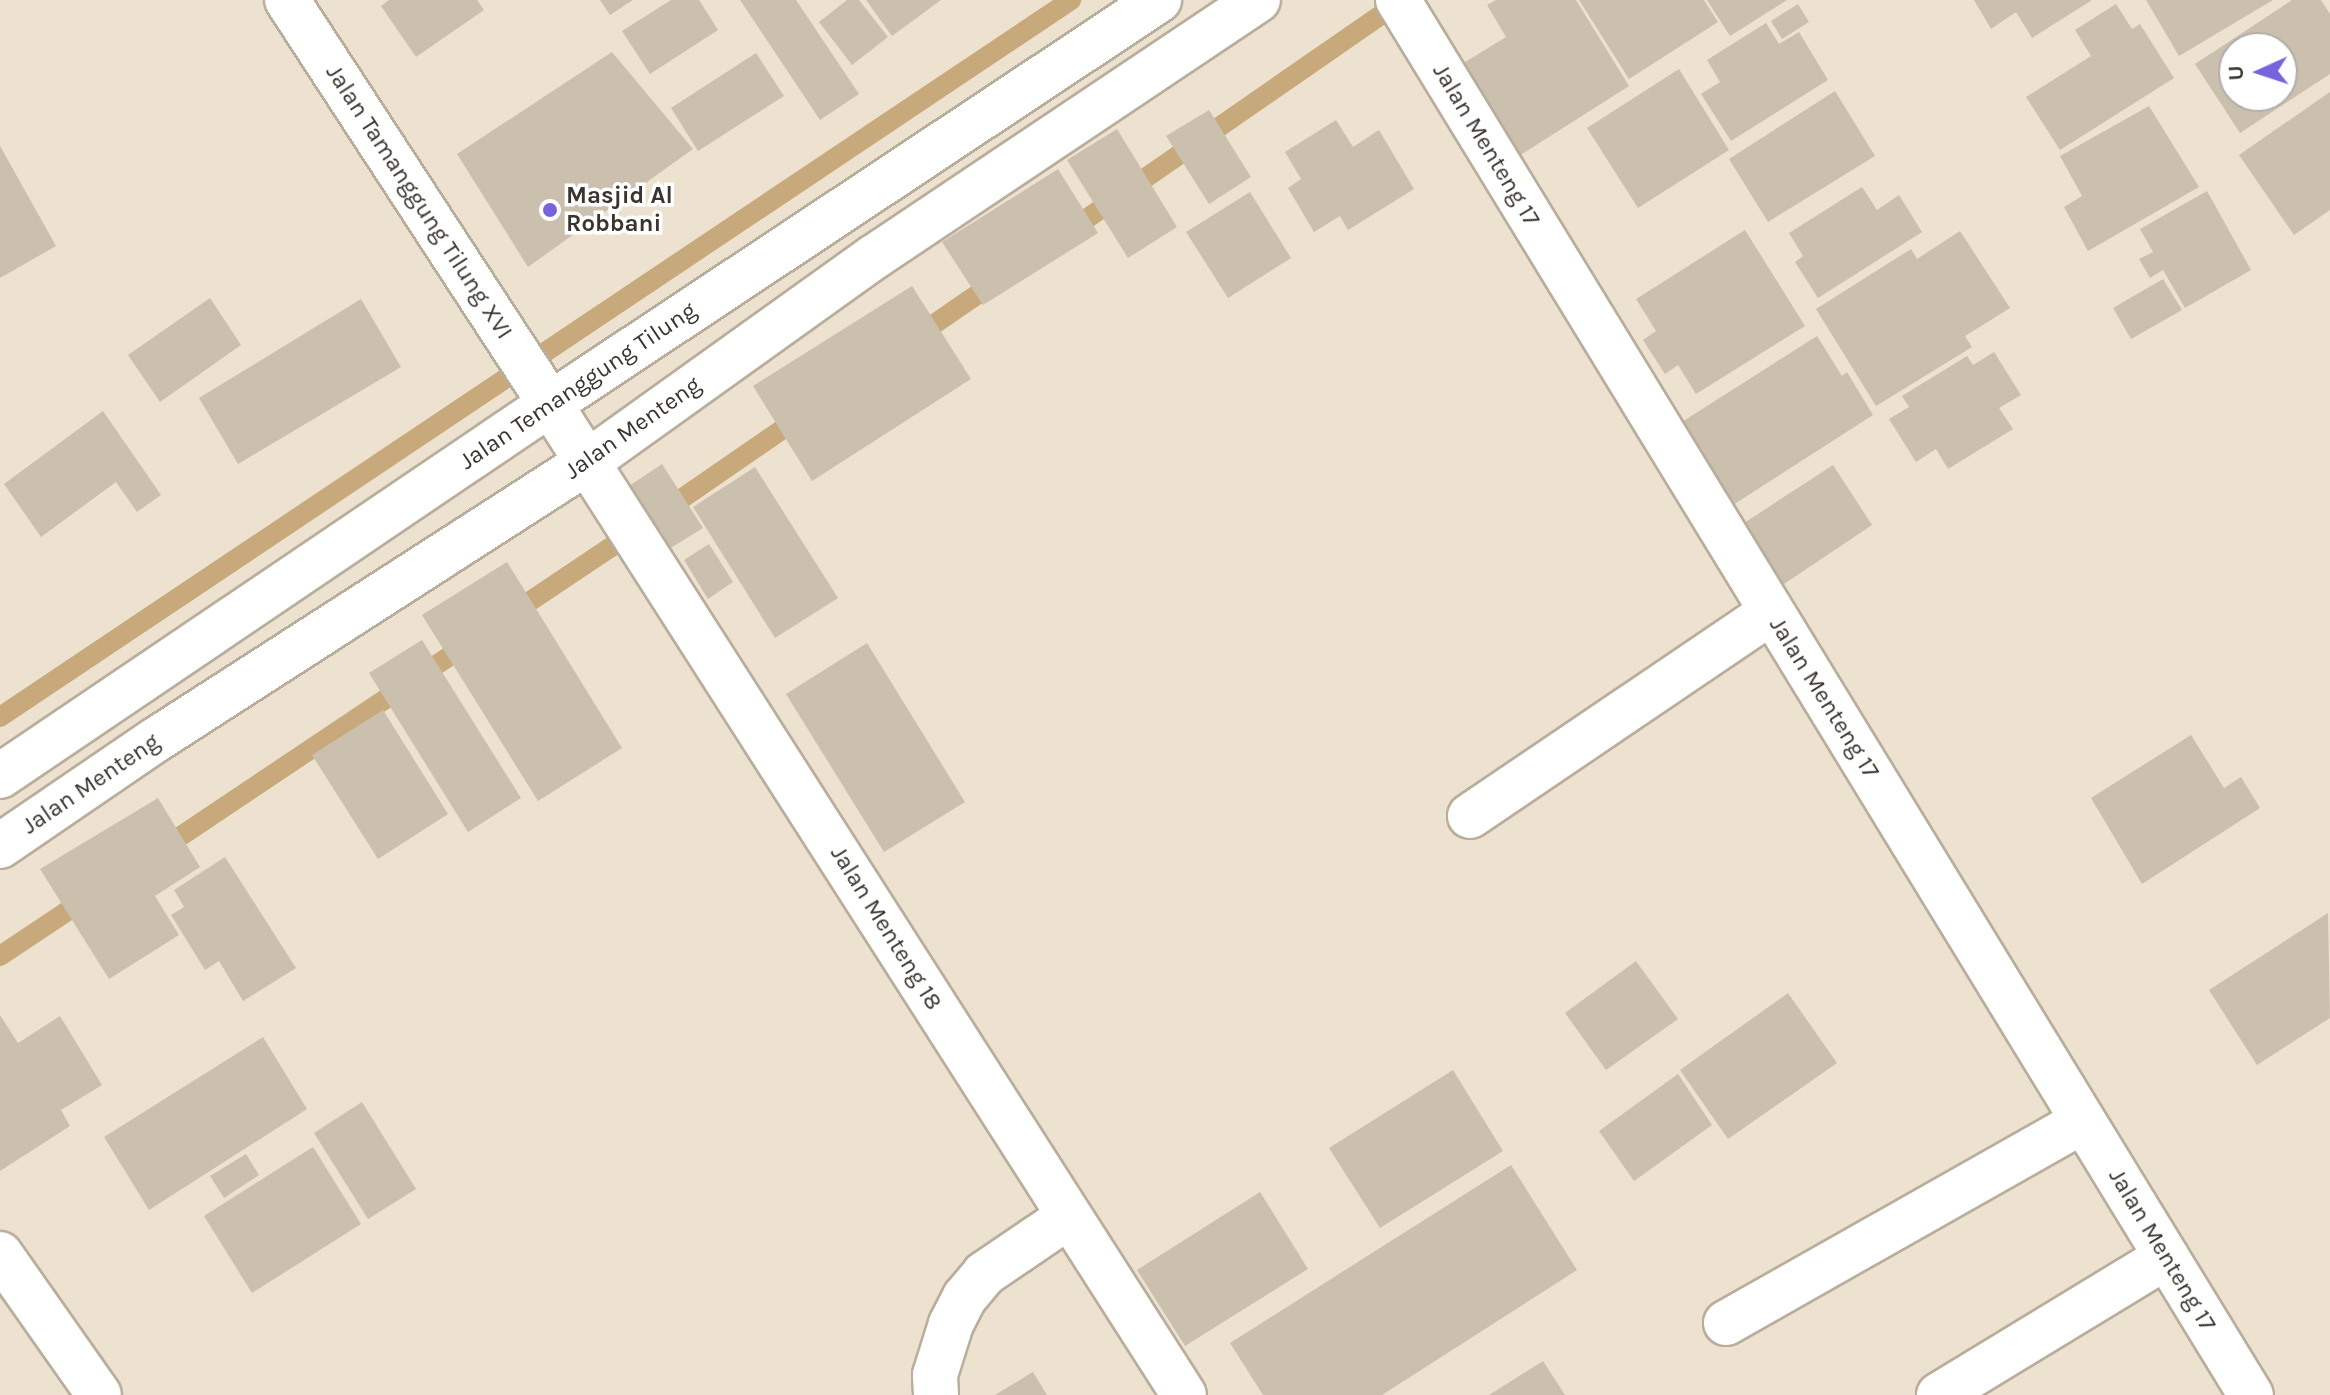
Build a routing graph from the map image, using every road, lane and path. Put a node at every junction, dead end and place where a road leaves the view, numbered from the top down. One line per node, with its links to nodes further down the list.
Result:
1 (287, 0): 5 (street, Jalan Tamanggung Tilung XVI)
2 (1159, 0): 5 (street, Jalan Temanggung Tilung)
3 (1258, 0): 6 (street, Jalan Menteng)
4 (1398, 0): 7 (street, Jalan Menteng 17)
5 (550, 404): 6 (street, Jalan Tamanggung Tilung XVI); 8 (street, Jalan Temanggung Tilung)
6 (586, 463): 10 (street, Jalan Menteng); 12 (street, Jalan Menteng 18)
7 (1770, 613): 9 (street); 11 (street, Jalan Menteng 17)
8 (0, 776)
9 (1470, 816)
10 (0, 846)
11 (2083, 1121): 14 (street, Jalan Menteng 17); 15 (street)
12 (1068, 1217): 17 (street); 18 (street, Jalan Menteng 18)
13 (0, 1254): 16 (street)
14 (2166, 1257): 19 (street); 20 (street, Jalan Menteng 17)
15 (1726, 1323)
16 (99, 1395)
17 (936, 1395)
18 (1184, 1395)
19 (1939, 1395)
20 (2251, 1395)

